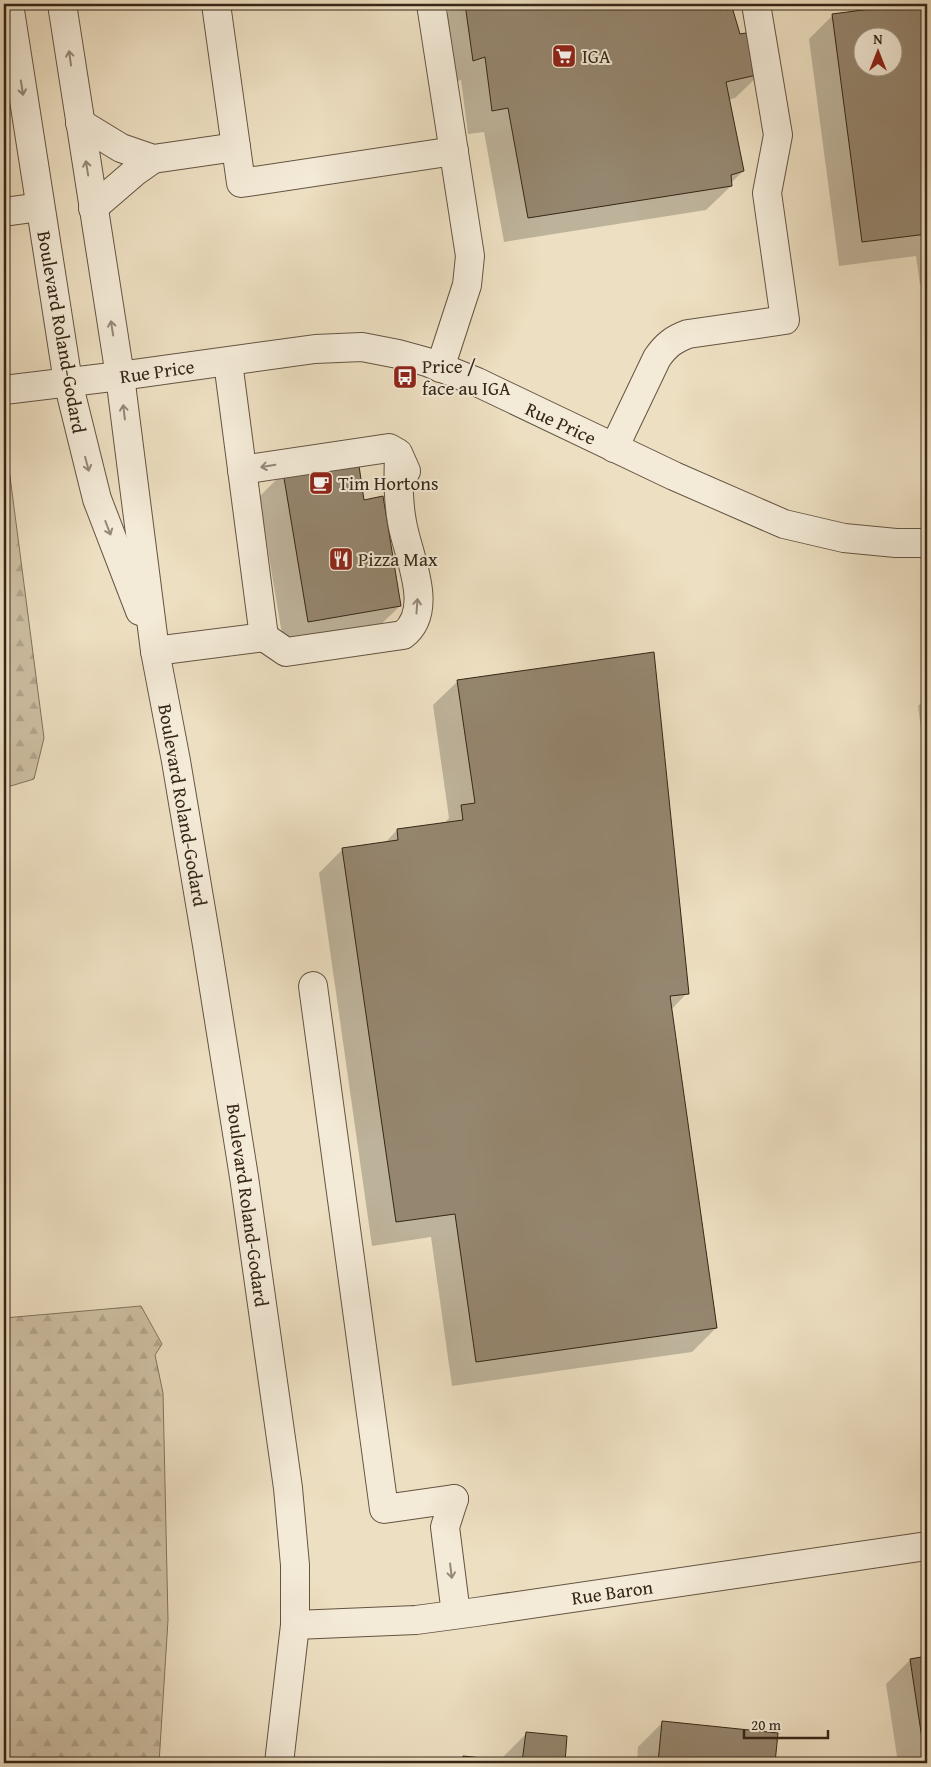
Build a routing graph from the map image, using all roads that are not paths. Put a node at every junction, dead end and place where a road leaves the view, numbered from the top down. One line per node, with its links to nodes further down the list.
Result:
1 (62, 4): 6 (street, Boulevard Roland-Godard, one-way to 1)
2 (216, 4): 7 (street)
3 (431, 4): 8 (street)
4 (756, 4): 18 (street)
5 (8, 16): 10 (street, Boulevard Roland-Godard, one-way to 10)
6 (80, 123): 9 (street); 11 (street, Boulevard Roland-Godard, one-way to 6)
7 (236, 147): 8 (street); 9 (street)
8 (454, 151): 14 (street)
9 (153, 159): 11 (street)
10 (40, 207): 12 (street); 16 (street, Boulevard Roland-Godard)
11 (93, 208): 15 (street, Boulevard Roland-Godard, one-way to 11)
12 (4, 212)
13 (228, 362): 14 (street, Rue Price); 15 (street, Rue Price); 19 (street)
14 (440, 368): 18 (street, Rue Price)
15 (120, 376): 16 (street, Rue Price); 22 (street, Boulevard Roland-Godard, one-way to 15)
16 (68, 382): 17 (street, Rue Price); 22 (street, Boulevard Roland-Godard, one-way to 22)
17 (4, 390)
18 (614, 448): 20 (street, Rue Price)
19 (241, 461): 21 (street); 21 (street, one-way to 19)
20 (927, 543)
21 (264, 637): 22 (street)
22 (155, 651): 26 (street, Boulevard Roland-Godard)
23 (313, 986): 25 (street)
24 (927, 1546): 25 (street, Rue Baron)
25 (466, 1613): 26 (street, Rue Baron)
26 (295, 1625): 27 (street, Boulevard Roland-Godard)
27 (279, 1763)

